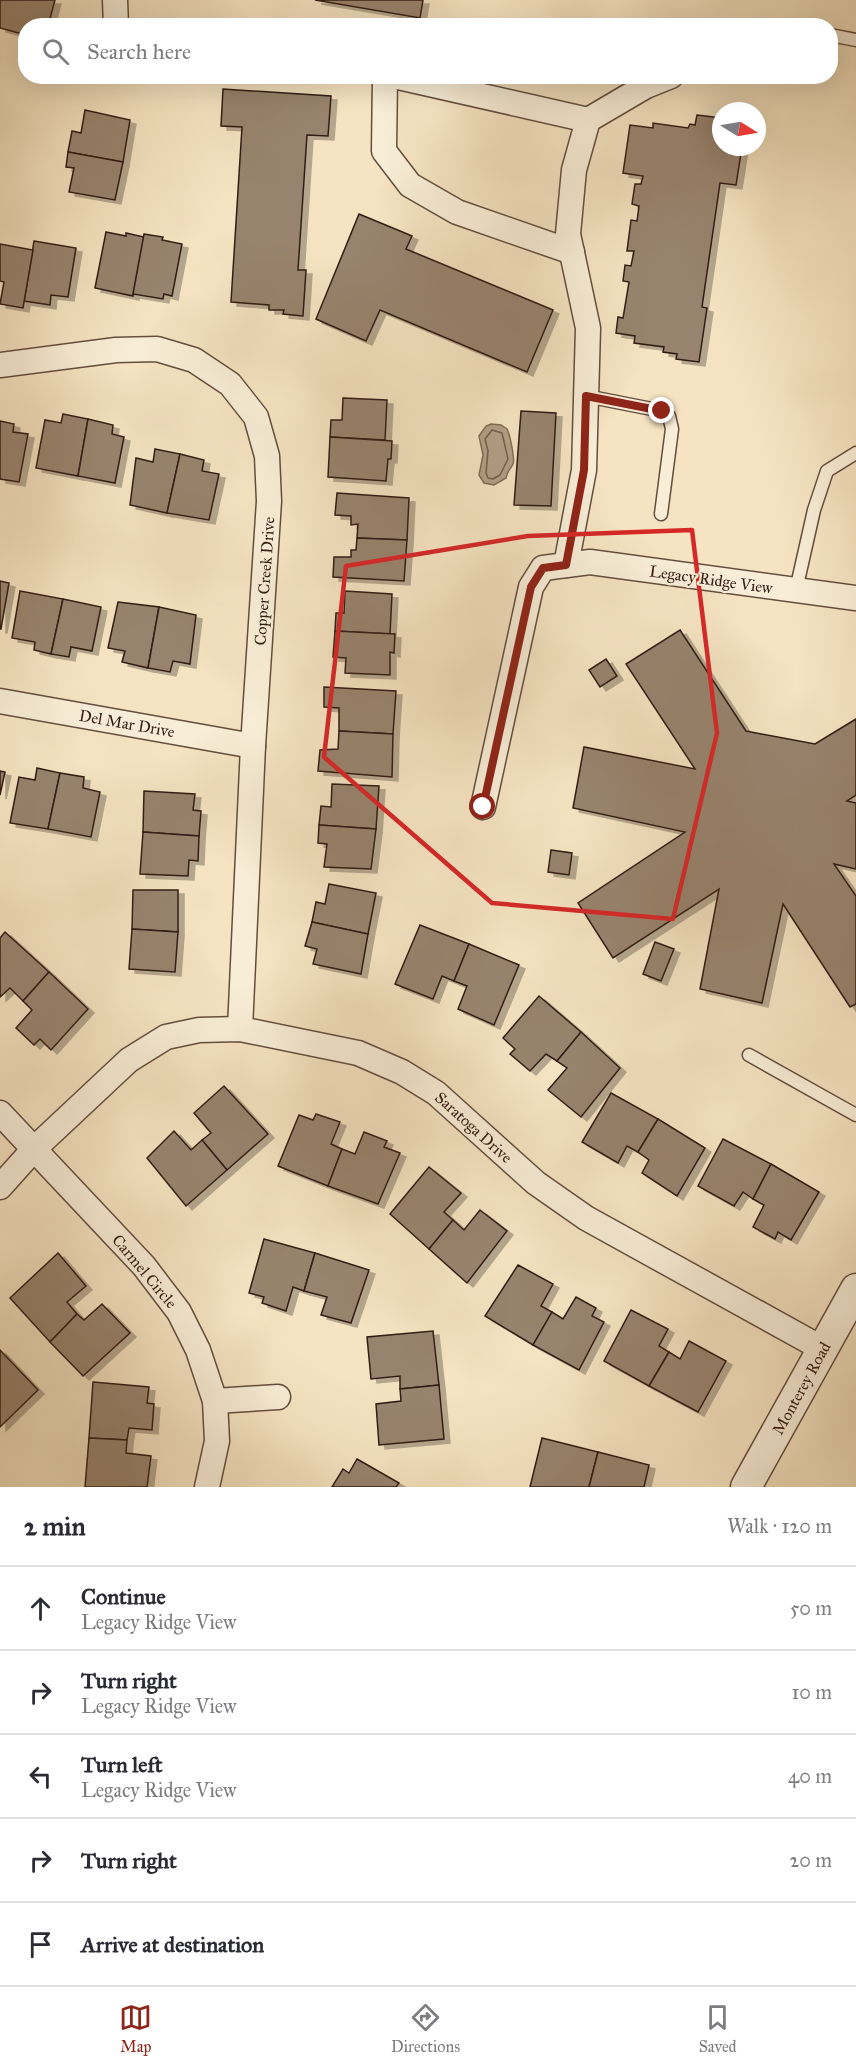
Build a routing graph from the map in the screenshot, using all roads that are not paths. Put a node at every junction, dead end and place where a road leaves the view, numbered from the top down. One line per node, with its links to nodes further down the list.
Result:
1 (115, 0): 2 (street)
2 (116, 18)
3 (838, 36): 4 (lane)
4 (856, 40)
5 (385, 84): 9 (street)
6 (429, 84): 8 (street)
7 (651, 84): 8 (street)
8 (588, 120): 9 (street)
9 (572, 252): 11 (street)
10 (0, 365): 18 (street, Copper Creek Drive)
11 (586, 396): 13 (lane); 14 (street)
12 (856, 453): 15 (lane)
13 (661, 514)
14 (566, 565): 15 (street, Legacy Ridge View); 19 (street, Legacy Ridge View)
15 (796, 590): 16 (street, Legacy Ridge View)
16 (856, 598)
17 (0, 700): 18 (street, Del Mar Drive)
18 (253, 746): 20 (street, Copper Creek Drive)
19 (483, 807)
20 (240, 1029): 24 (street, Saratoga Drive); 27 (street, Saratoga Drive)
21 (748, 1055): 23 (lane)
22 (0, 1113): 24 (street, Carmel Circle)
23 (856, 1115)
24 (34, 1149): 25 (street, Saratoga Drive); 29 (street, Carmel Circle)
25 (0, 1187)
26 (856, 1289): 27 (street, Monterey Road)
27 (823, 1349): 31 (street, Monterey Road)
28 (278, 1397): 29 (street)
29 (215, 1401): 30 (street, Carmel Circle)
30 (207, 1487)
31 (746, 1487)

